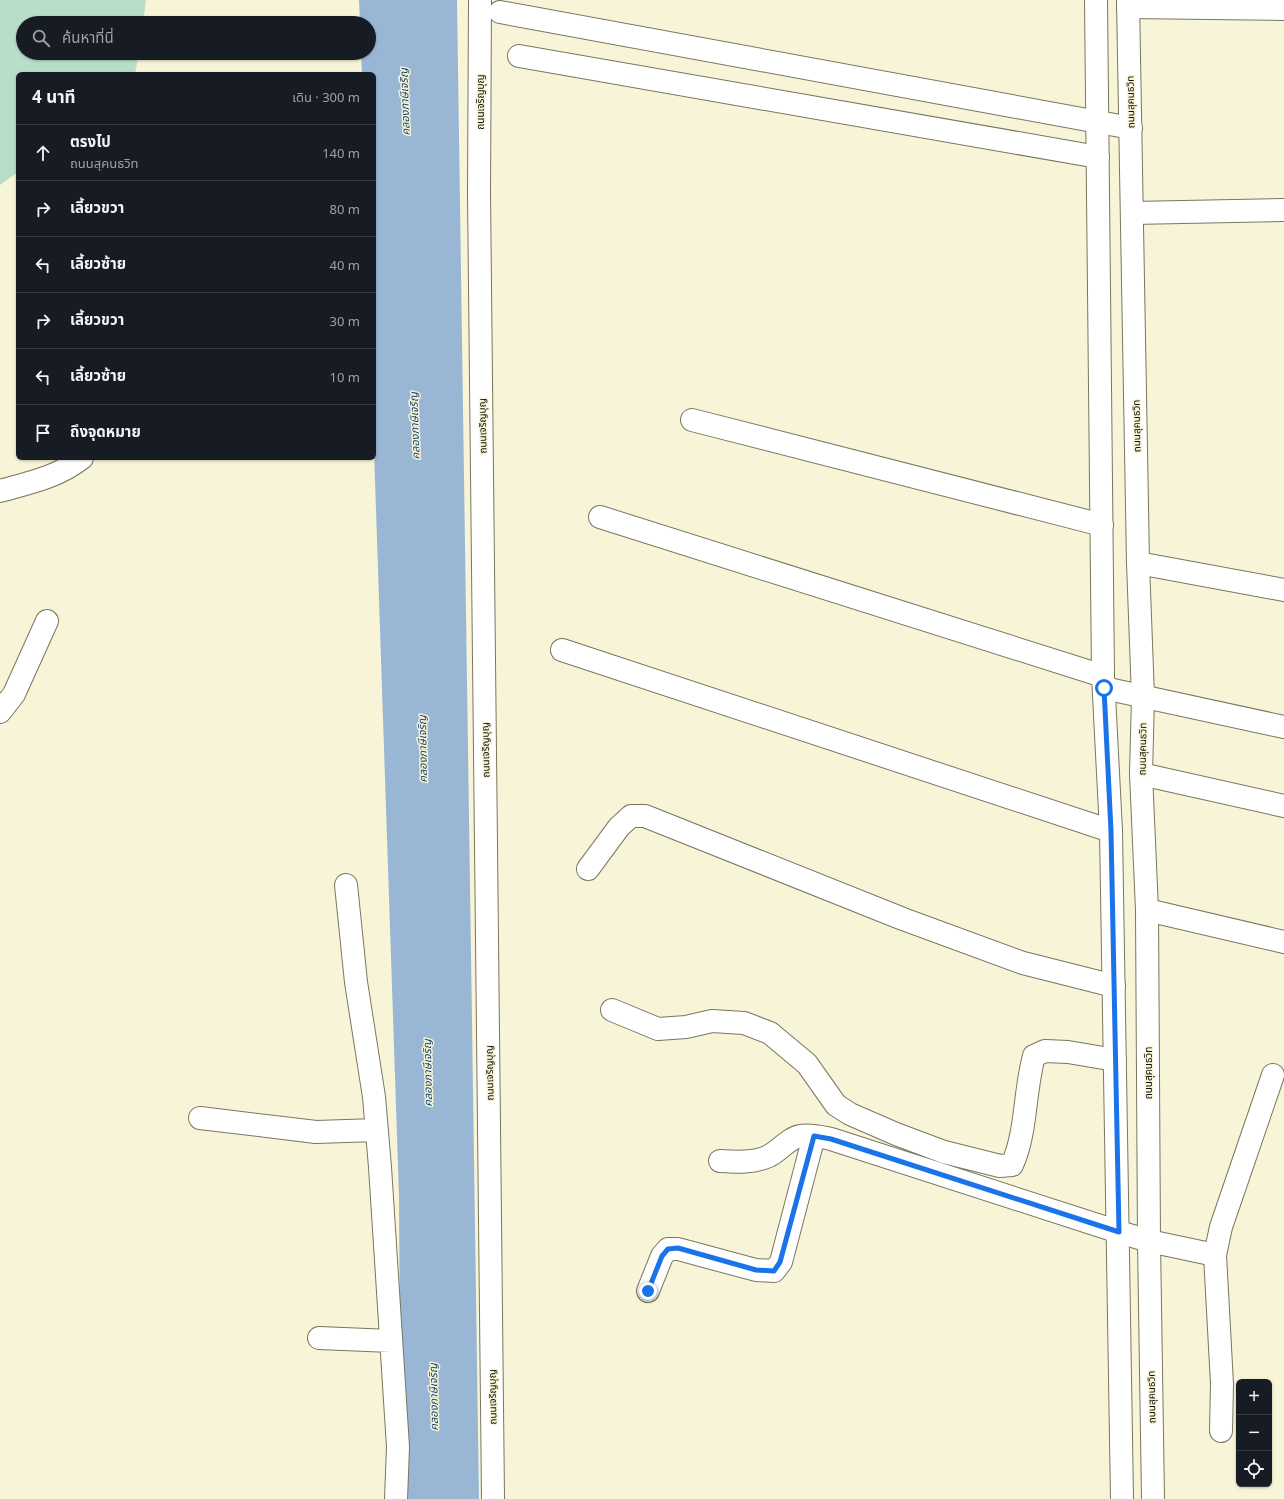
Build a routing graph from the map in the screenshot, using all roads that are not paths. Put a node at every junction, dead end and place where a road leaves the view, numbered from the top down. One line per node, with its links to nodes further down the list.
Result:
1 (480, 0): 48 (street, ถนนเจริญบุญ)
2 (1096, 0): 7 (street)
3 (1128, 4): 4 (street); 8 (street, ถนนสุคนธวิท)
4 (1284, 10)
5 (500, 12): 7 (street)
6 (519, 56): 9 (street)
7 (1098, 122): 8 (street); 9 (street)
8 (1131, 128): 11 (street, ถนนสุคนธวิท)
9 (1098, 157): 16 (street)
10 (1284, 210): 11 (street)
11 (1132, 213): 17 (street, ถนนสุคนธวิท)
12 (692, 420): 16 (street)
13 (80, 460): 14 (street)
14 (0, 491)
15 (600, 517): 21 (street)
16 (1102, 525): 21 (street)
17 (1138, 563): 18 (street); 22 (street, ถนนสุคนธวิท)
18 (1284, 590)
19 (47, 621): 23 (street)
20 (562, 650): 27 (street)
21 (1103, 682): 22 (street); 27 (street)
22 (1143, 696): 24 (street); 25 (street, ถนนสุคนธวิท)
23 (0, 712)
24 (1284, 727)
25 (1141, 774): 26 (street); 30 (street, ถนนสุคนธวิท)
26 (1284, 806)
27 (1111, 831): 32 (street)
28 (588, 869): 32 (street)
29 (346, 885): 37 (street)
30 (1147, 910): 31 (street); 41 (street, ถนนสุคนธวิท)
31 (1284, 942)
32 (1114, 986): 34 (street)
33 (612, 1010): 34 (street)
34 (1115, 1060): 40 (street)
35 (1273, 1075): 42 (street)
36 (200, 1118): 37 (street)
37 (377, 1130): 45 (street)
38 (814, 1136): 39 (street); 40 (street); 43 (street)
39 (720, 1161)
40 (1119, 1232): 41 (street); 49 (street)
41 (1149, 1241): 42 (street); 50 (street, ถนนสุคนธวิท)
42 (1215, 1254): 46 (street)
43 (648, 1291)
44 (319, 1338): 45 (street)
45 (391, 1341): 47 (street)
46 (1221, 1430)
47 (396, 1499)
48 (493, 1499)
49 (1122, 1499)
50 (1153, 1499)

